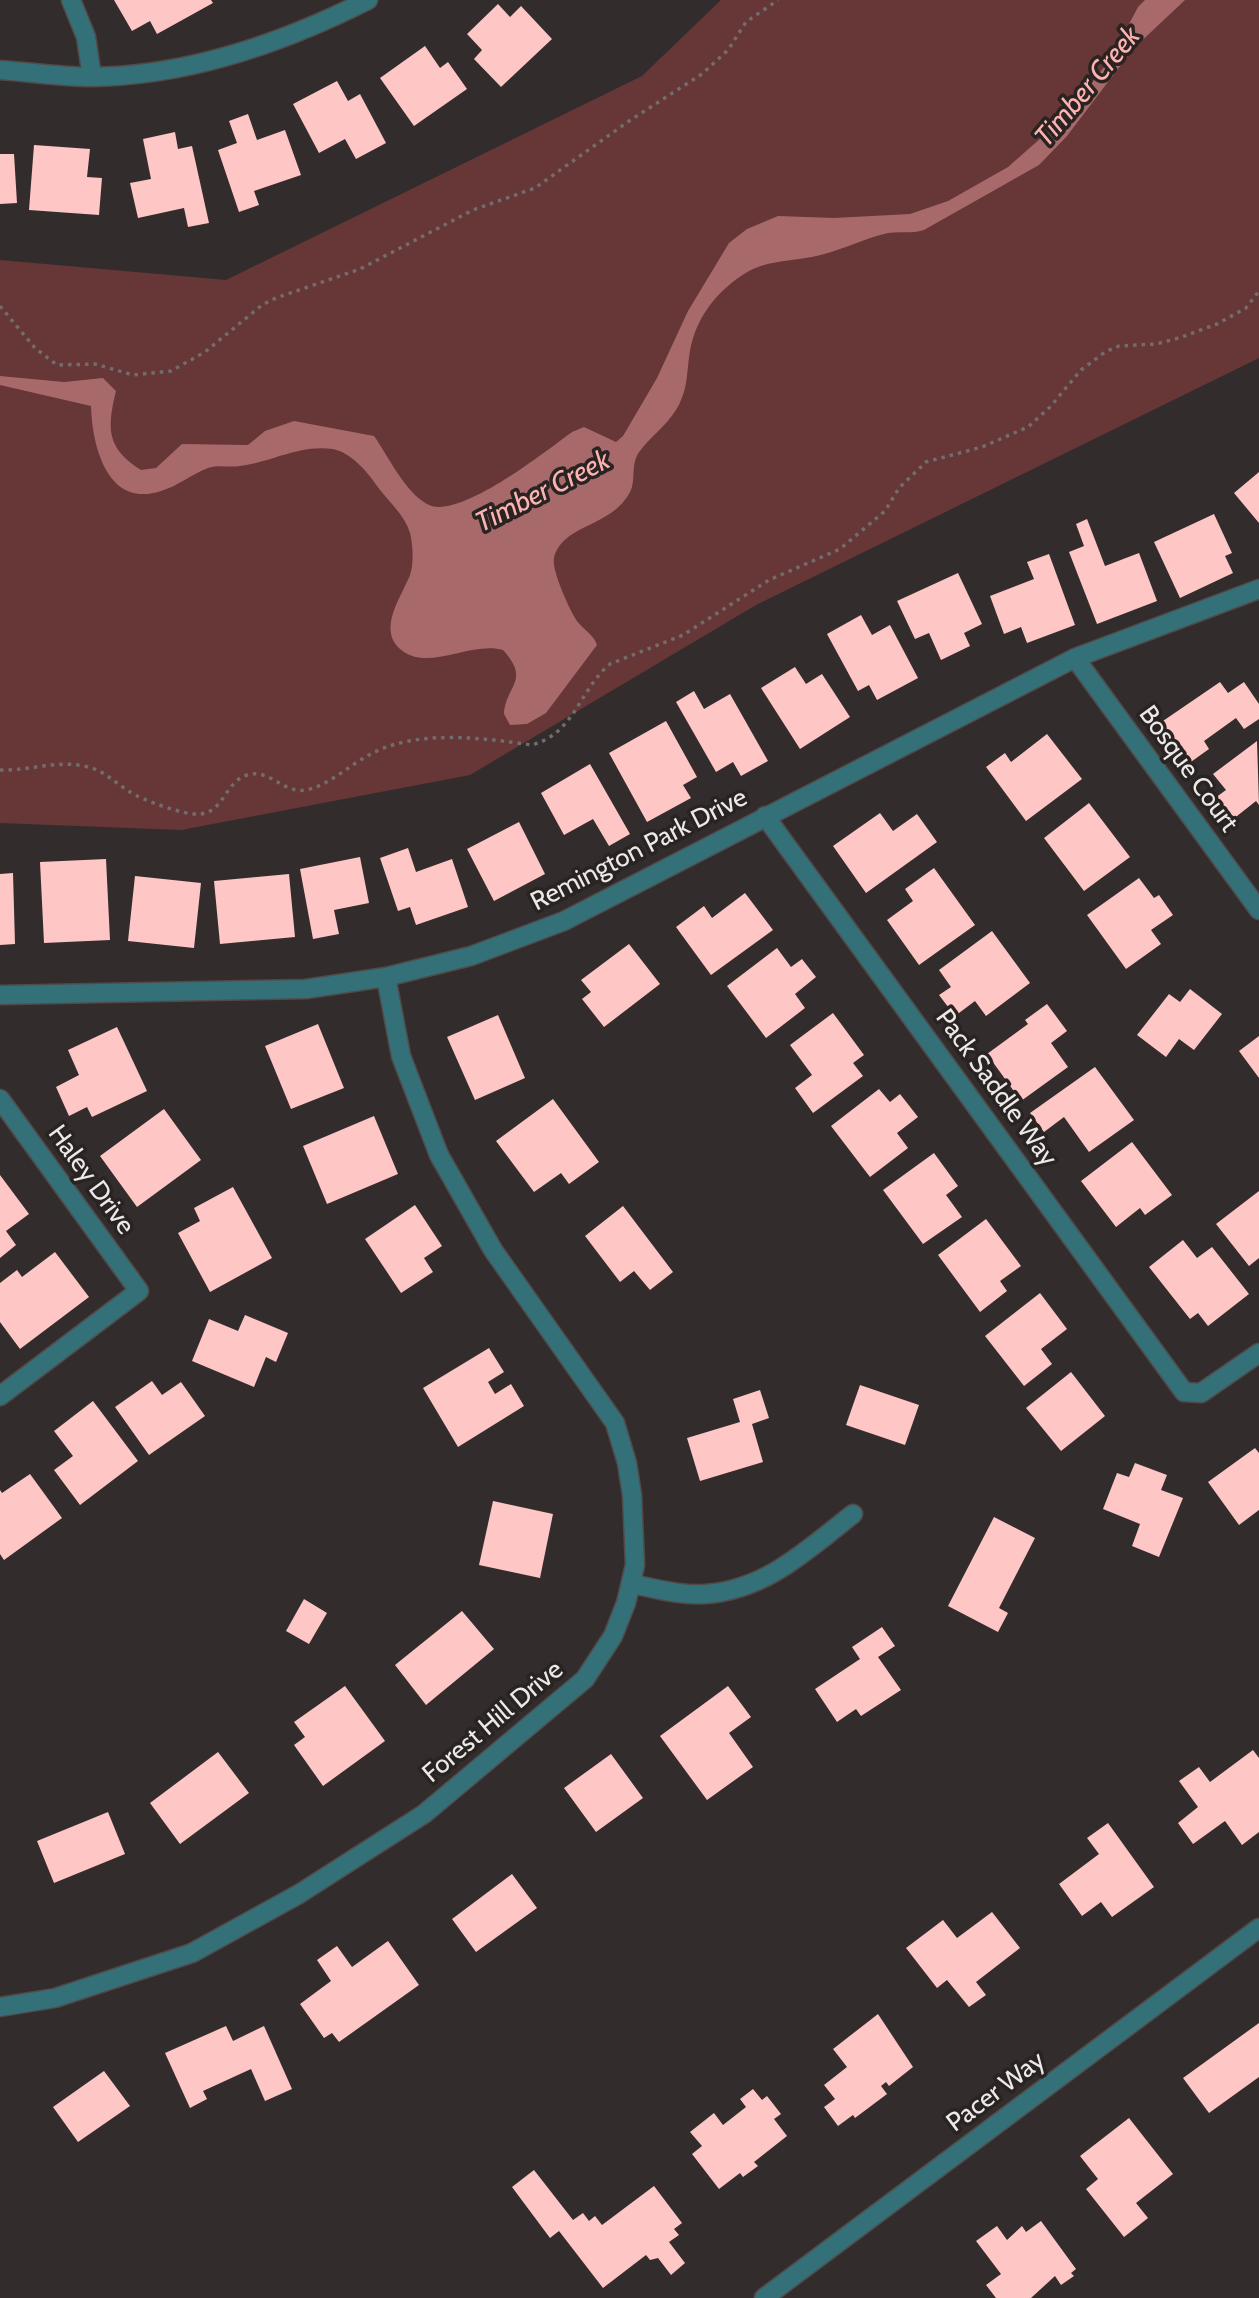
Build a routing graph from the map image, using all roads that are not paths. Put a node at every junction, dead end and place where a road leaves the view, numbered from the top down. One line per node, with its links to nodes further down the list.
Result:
1 (71, 0): 4 (street)
2 (368, 0): 4 (street)
3 (0, 70): 4 (street)
4 (92, 77)
5 (1259, 589): 6 (street, Remington Park Drive)
6 (1075, 658): 7 (street, Remington Park Drive); 8 (street, Bosque Court)
7 (765, 816): 9 (street, Remington Park Drive); 12 (street, Pack Saddle Way)
8 (1259, 910)
9 (386, 977): 10 (street, Remington Park Drive); 15 (street, Forest Hill Drive)
10 (0, 995)
11 (0, 1099): 13 (street, Haley Drive)
12 (1259, 1353)
13 (0, 1396)
14 (853, 1514): 15 (street)
15 (631, 1584): 17 (street, Forest Hill Drive)
16 (1259, 1928): 18 (street, Pacer Way)
17 (0, 2007)
18 (764, 2298)

